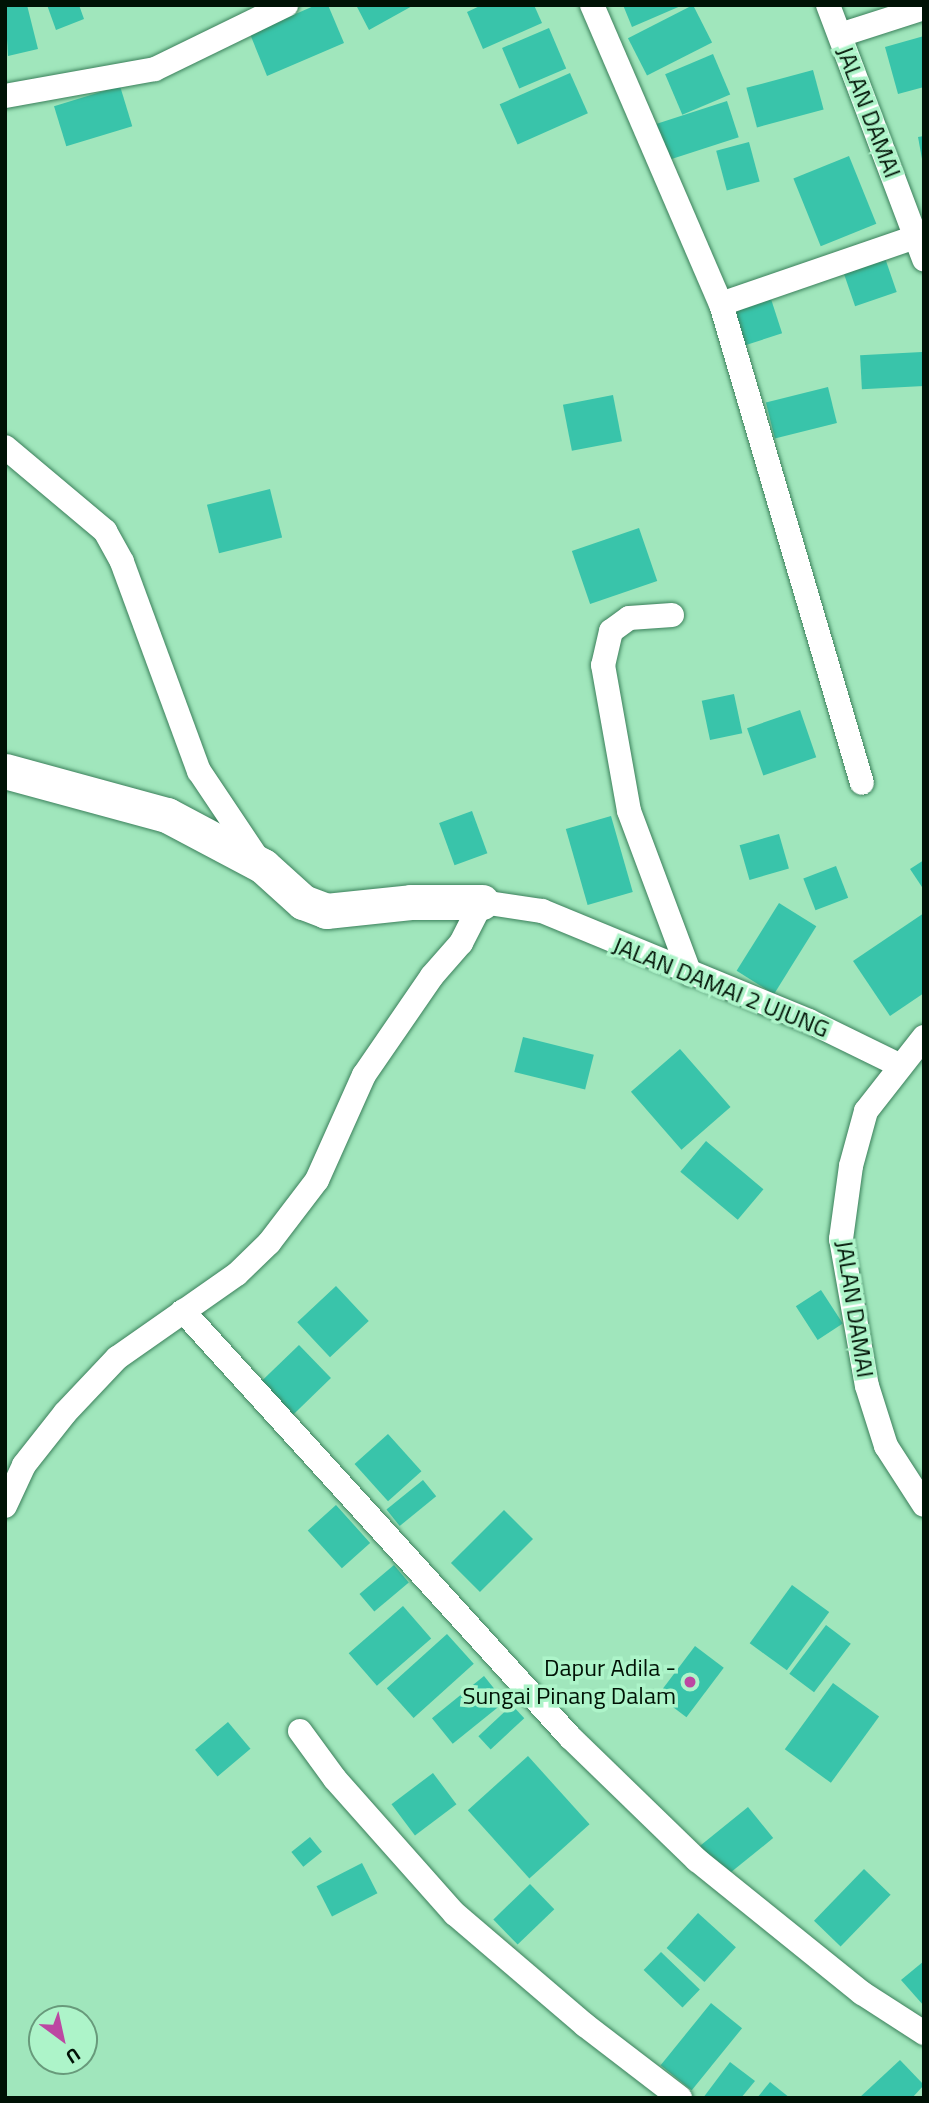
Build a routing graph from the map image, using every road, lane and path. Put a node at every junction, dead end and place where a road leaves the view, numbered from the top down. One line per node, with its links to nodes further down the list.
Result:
1 (286, 5): 6 (street)
2 (592, 5): 8 (street)
3 (828, 5): 5 (street, JALAN DAMAI)
4 (924, 8): 5 (street)
5 (840, 35): 7 (street, JALAN DAMAI)
6 (5, 96)
7 (920, 248): 8 (street)
8 (721, 304): 12 (street)
9 (5, 447): 13 (street)
10 (672, 615): 15 (street)
11 (5, 771): 13 (street)
12 (862, 783)
13 (263, 866): 14 (street)
14 (482, 902): 15 (street, JALAN DAMAI 2 UJUNG); 18 (street)
15 (691, 974): 17 (street, JALAN DAMAI 2 UJUNG)
16 (924, 1037): 17 (street, JALAN DAMAI)
17 (899, 1065): 19 (street, JALAN DAMAI)
18 (183, 1311): 20 (street); 22 (street)
19 (924, 1505)
20 (5, 1506)
21 (300, 1731): 23 (street)
22 (924, 2033)
23 (680, 2098)

